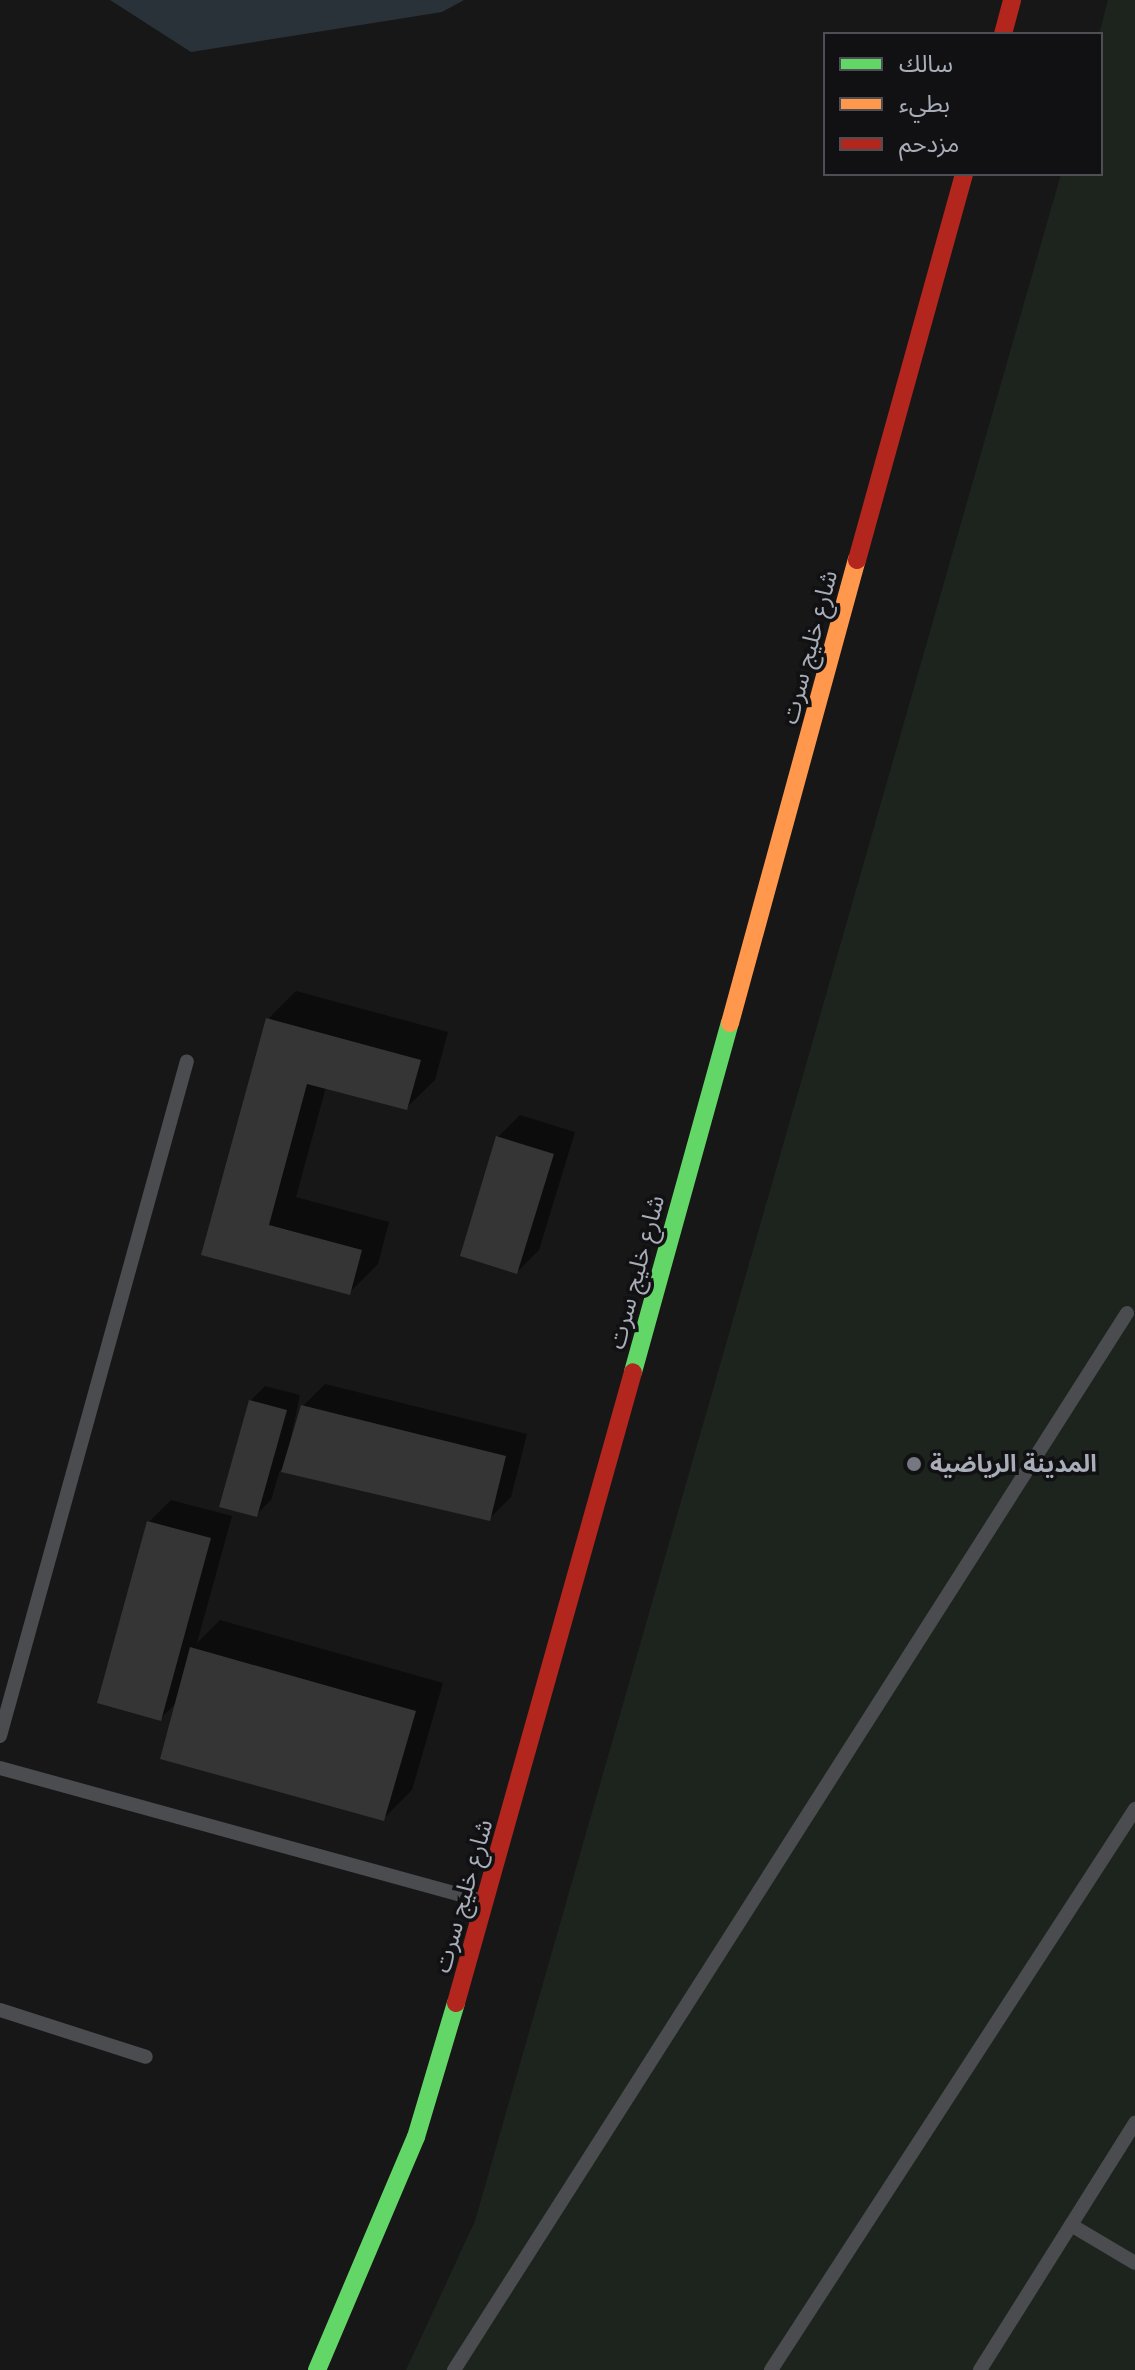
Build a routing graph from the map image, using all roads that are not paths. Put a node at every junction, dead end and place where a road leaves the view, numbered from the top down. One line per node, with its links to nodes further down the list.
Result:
1 (1012, 0): 2 (main road)
2 (1004, 32)
3 (963, 176): 9 (main road, شارع خليج سرت)
4 (187, 1061): 6 (lane)
5 (1127, 1313): 16 (lane)
6 (0, 1736)
7 (0, 1768): 9 (lane)
8 (1135, 1809): 17 (lane)
9 (487, 1902): 15 (main road, شارع خليج سرت)
10 (0, 2010): 11 (lane)
11 (146, 2057)
12 (1135, 2123): 13 (lane)
13 (1071, 2225): 14 (lane); 18 (lane)
14 (1135, 2263)
15 (317, 2370)
16 (454, 2370)
17 (771, 2370)
18 (980, 2370)

